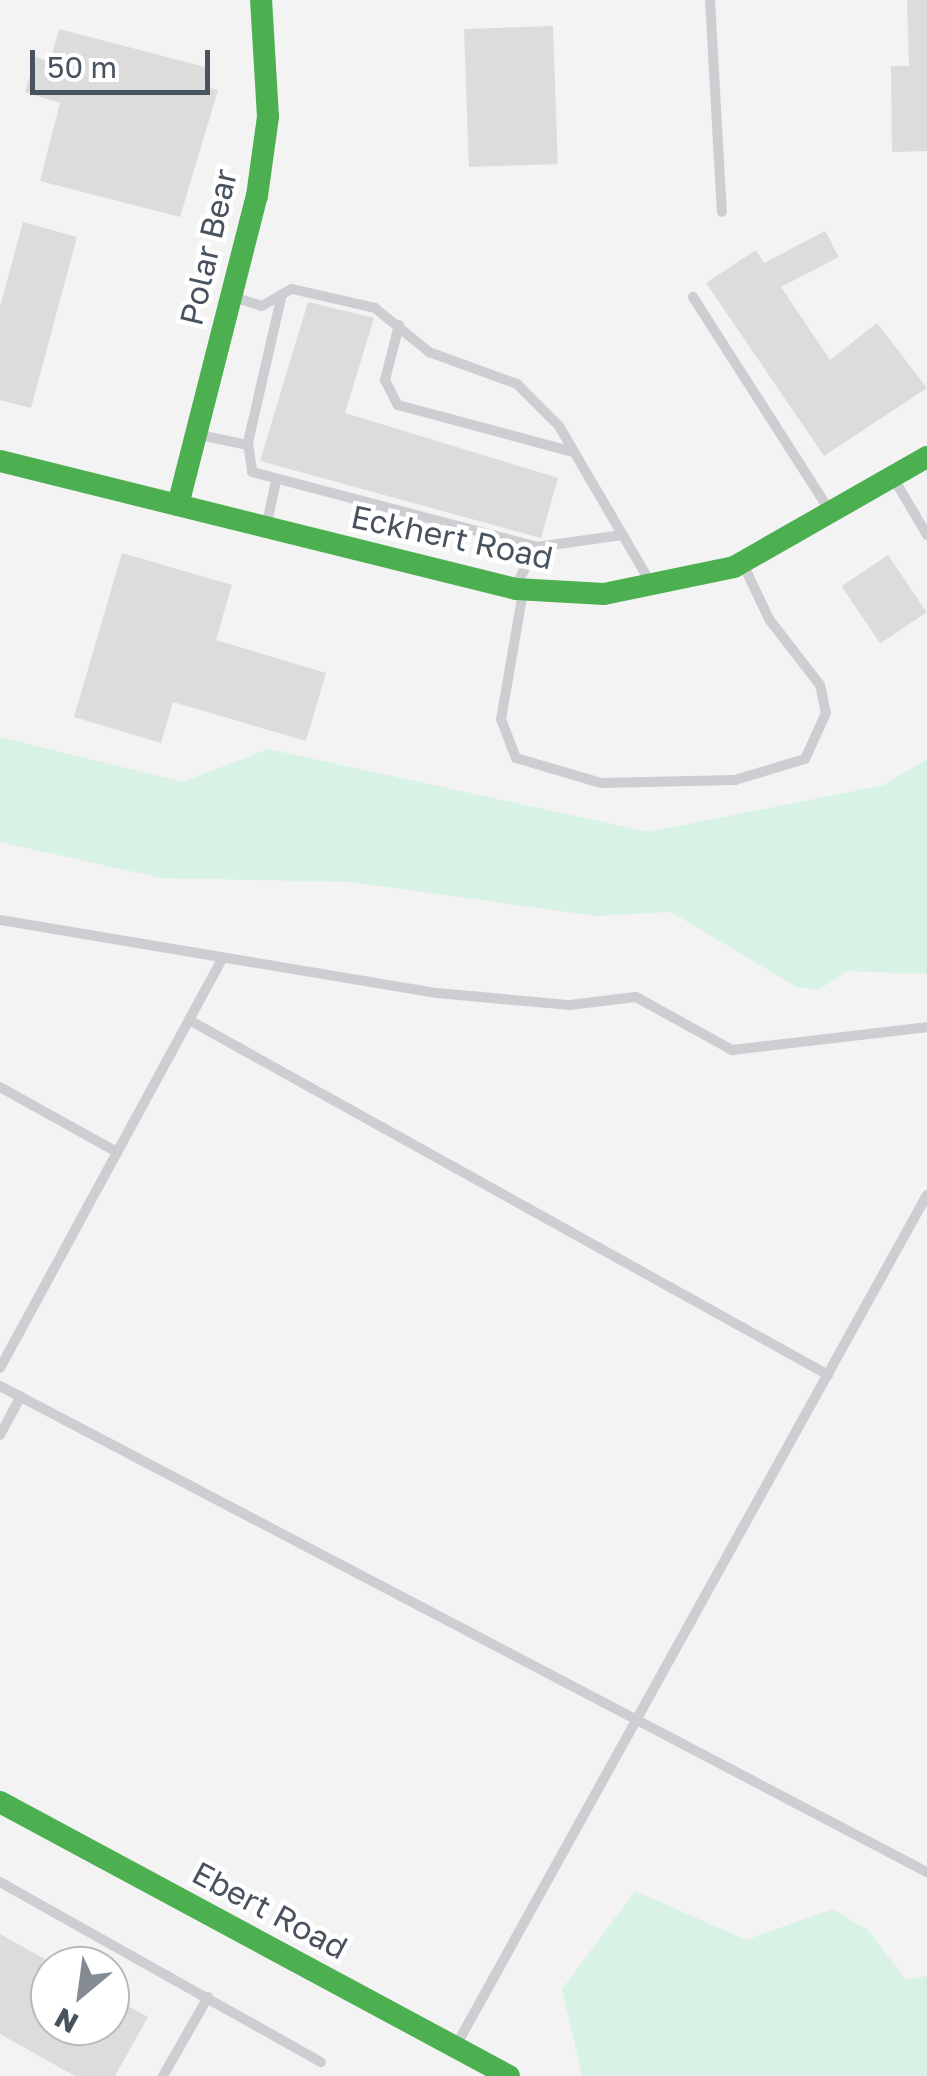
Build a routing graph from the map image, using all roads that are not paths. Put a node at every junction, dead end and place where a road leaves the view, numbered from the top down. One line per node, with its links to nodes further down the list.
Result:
1 (262, 0): 5 (street, Polar Bear)
2 (710, 0): 3 (lane)
3 (722, 212)
4 (282, 294): 5 (lane); 7 (lane); 9 (lane)
5 (231, 296): 8 (street, Polar Bear)
6 (693, 297): 16 (lane)
7 (399, 325): 10 (lane); 10 (lane)
8 (196, 434): 9 (lane); 15 (street, Polar Bear)
9 (248, 445): 14 (lane)
10 (574, 452): 19 (lane)
11 (927, 458): 13 (street, Eckhert Road)
12 (0, 460): 15 (street, Eckhert Road)
13 (894, 478): 16 (street, Eckhert Road); 18 (lane)
14 (274, 485): 17 (lane); 20 (lane)
15 (178, 505): 17 (street, Eckhert Road)
16 (833, 515): 21 (street, Eckhert Road)
17 (266, 528): 23 (street, Eckhert Road)
18 (927, 535)
19 (622, 536): 20 (lane); 22 (lane)
20 (537, 547): 23 (lane)
21 (743, 564): 22 (street, Eckhert Road); 23 (lane)
22 (654, 589): 23 (street, Eckhert Road)
23 (520, 590)
24 (0, 920): 25 (lane)
25 (222, 958): 26 (lane); 27 (lane)
26 (189, 1020): 29 (lane); 32 (lane)
27 (927, 1026)
28 (0, 1087): 29 (lane)
29 (117, 1152): 31 (lane)
30 (927, 1196): 32 (lane)
31 (0, 1368)
32 (828, 1376): 36 (lane)
33 (0, 1386): 34 (lane)
34 (20, 1396): 35 (lane); 36 (lane)
35 (0, 1434)
36 (638, 1720): 38 (lane); 41 (lane)
37 (0, 1802): 41 (street, Ebert Road)
38 (927, 1872)
39 (0, 1882): 40 (lane)
40 (208, 1996): 42 (lane); 43 (lane)
41 (456, 2047): 44 (street, Ebert Road)
42 (321, 2062)
43 (163, 2076)
44 (508, 2076)

